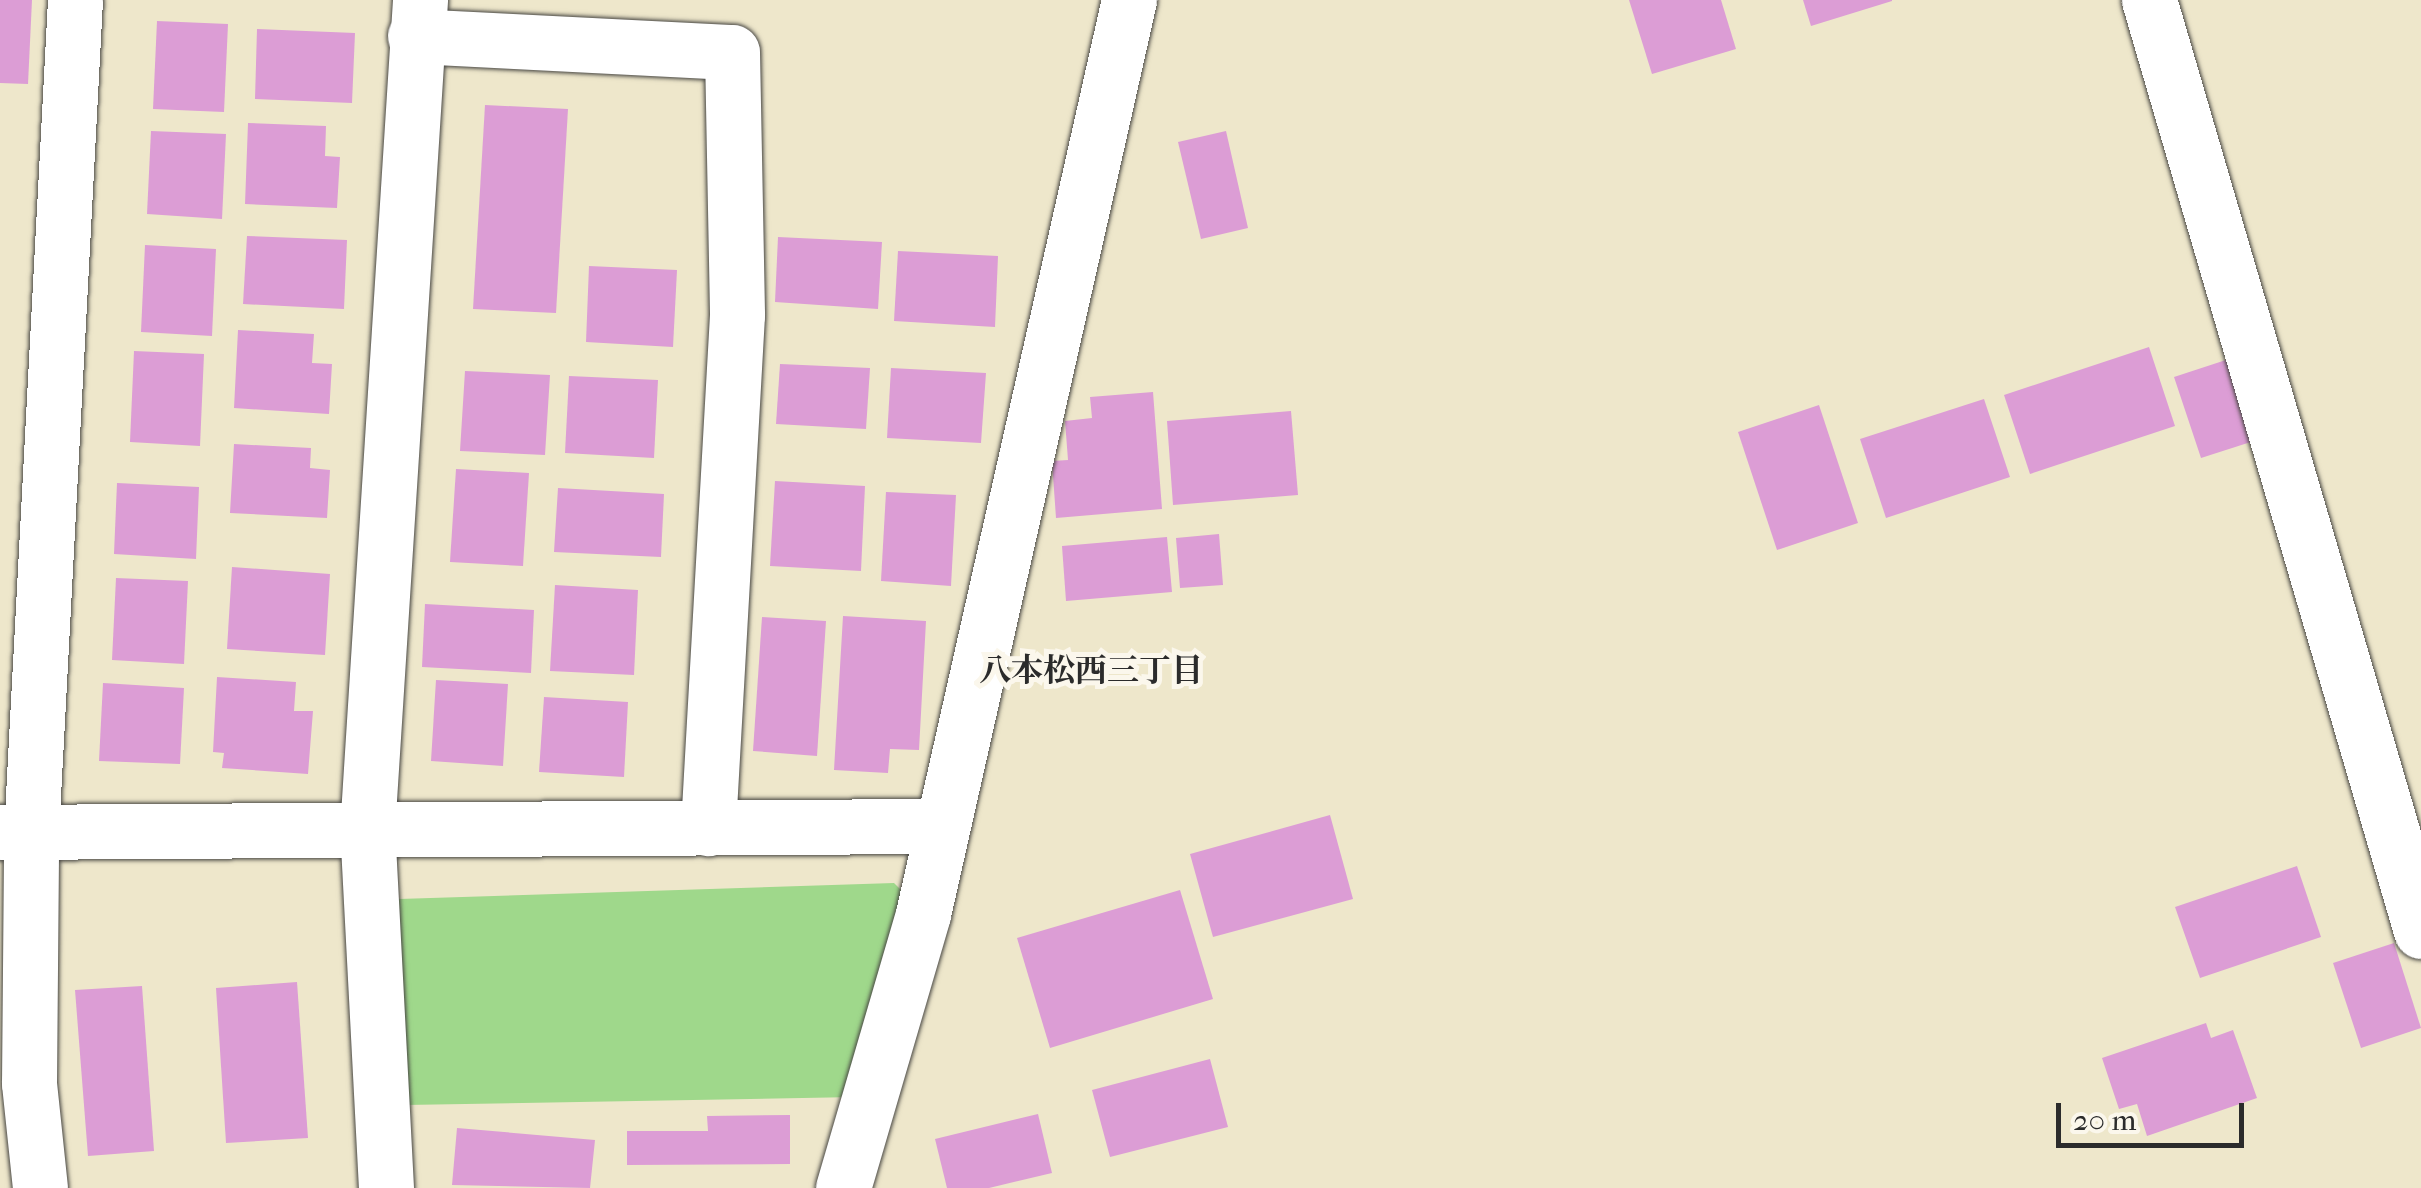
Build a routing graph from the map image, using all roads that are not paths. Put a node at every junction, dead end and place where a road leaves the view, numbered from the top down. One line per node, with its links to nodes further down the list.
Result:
1 (75, 0): 8 (street)
2 (1129, 0): 5 (street)
3 (2148, 0): 9 (street)
4 (418, 18): 6 (street); 7 (street)
5 (938, 826): 6 (street); 12 (street)
6 (708, 828): 7 (street)
7 (367, 831): 8 (street); 11 (street)
8 (16, 833): 10 (street)
9 (2421, 931)
10 (40, 1188)
11 (386, 1188)
12 (842, 1188)

